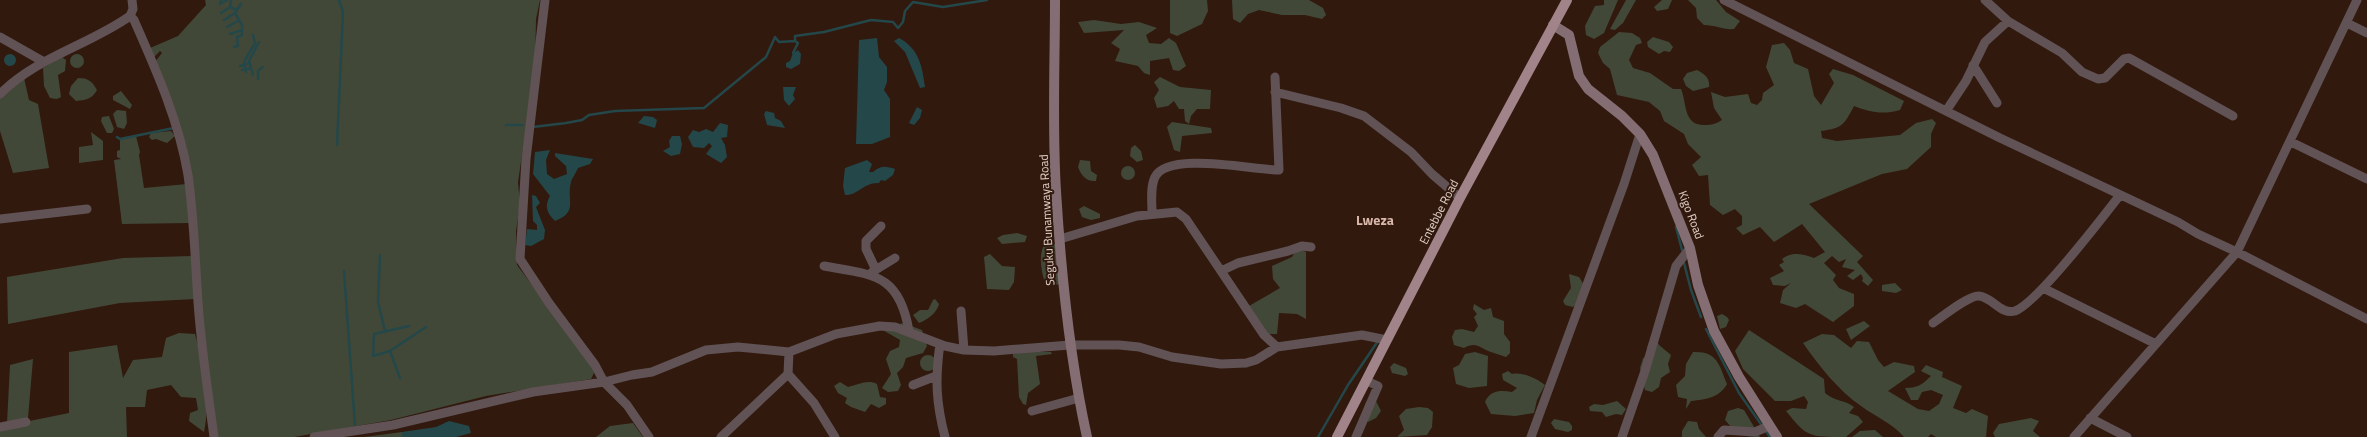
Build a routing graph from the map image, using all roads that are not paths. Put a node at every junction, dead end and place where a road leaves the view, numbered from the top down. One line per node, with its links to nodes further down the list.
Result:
1 (132, 0): 10 (street)
2 (545, 0): 56 (street)
3 (1055, 0): 33 (street, Seguku Bunamwaya Road)
4 (1567, 0): 13 (main road, Entebbe Road)
5 (1724, 0): 9 (street)
6 (1746, 0): 9 (street)
7 (1985, 0): 11 (street)
8 (2356, 0): 12 (street)
9 (1747, 11): 22 (street)
10 (130, 16): 16 (street); 64 (street)
11 (2008, 21): 17 (street); 23 (street)
12 (2347, 23): 14 (street); 25 (street)
13 (1553, 25): 24 (street, Kigo Road); 28 (main road, Entebbe Road)
14 (2367, 34)
15 (0, 37): 16 (street)
16 (44, 62): 20 (street)
17 (1973, 65): 21 (street); 22 (street)
18 (1275, 77): 19 (street)
19 (1275, 92): 28 (street); 30 (street)
20 (0, 94)
21 (1997, 103)
22 (1946, 111): 27 (street)
23 (2233, 116)
24 (1640, 134): 35 (street, Kigo Road); 73 (street)
25 (2290, 142): 26 (street); 36 (street)
26 (2367, 179)
27 (2120, 194): 36 (street); 41 (street)
28 (1460, 198): 46 (main road, Entebbe Road)
29 (87, 209): 31 (street)
30 (1152, 213): 33 (street); 39 (street)
31 (0, 219)
32 (881, 226): 40 (street)
33 (1060, 239): 49 (street, Seguku Bunamwaya Road)
34 (1311, 247): 39 (street)
35 (1690, 248): 63 (street, Kigo Road); 74 (street)
36 (2237, 252): 43 (street); 48 (street)
37 (896, 258): 40 (street)
38 (824, 266): 40 (street)
39 (1221, 271): 50 (street)
40 (872, 272): 45 (street)
41 (2043, 288): 44 (street); 48 (street)
42 (961, 311): 51 (street)
43 (2367, 319)
44 (1933, 323)
45 (909, 330): 47 (street); 52 (street)
46 (1387, 340): 50 (street); 55 (main road, Entebbe Road)
47 (940, 344): 51 (street); 54 (street)
48 (2156, 344): 60 (street)
49 (1070, 345): 50 (street); 51 (street); 58 (street, Seguku Bunamwaya Road)
50 (1277, 347)
51 (964, 350)
52 (789, 352): 53 (street); 56 (street)
53 (788, 374): 67 (street); 68 (street)
54 (936, 376): 57 (street); 69 (street)
55 (1367, 380): 71 (main road, Entebbe Road); 72 (street)
56 (604, 382): 65 (street); 66 (street)
57 (913, 385)
58 (1079, 398): 59 (street); 70 (street, Seguku Bunamwaya Road)
59 (1032, 411)
60 (2090, 418): 77 (street); 78 (street)
61 (26, 422): 62 (street)
62 (0, 426)
63 (1769, 426): 75 (street); 76 (street, Kigo Road)
64 (214, 437)
65 (314, 437)
66 (649, 437)
67 (721, 437)
68 (835, 437)
69 (945, 437)
70 (1087, 437)
71 (1337, 437)
72 (1356, 437)
73 (1531, 437)
74 (1622, 437)
75 (1718, 437)
76 (1777, 437)
77 (2074, 437)
78 (2127, 437)

